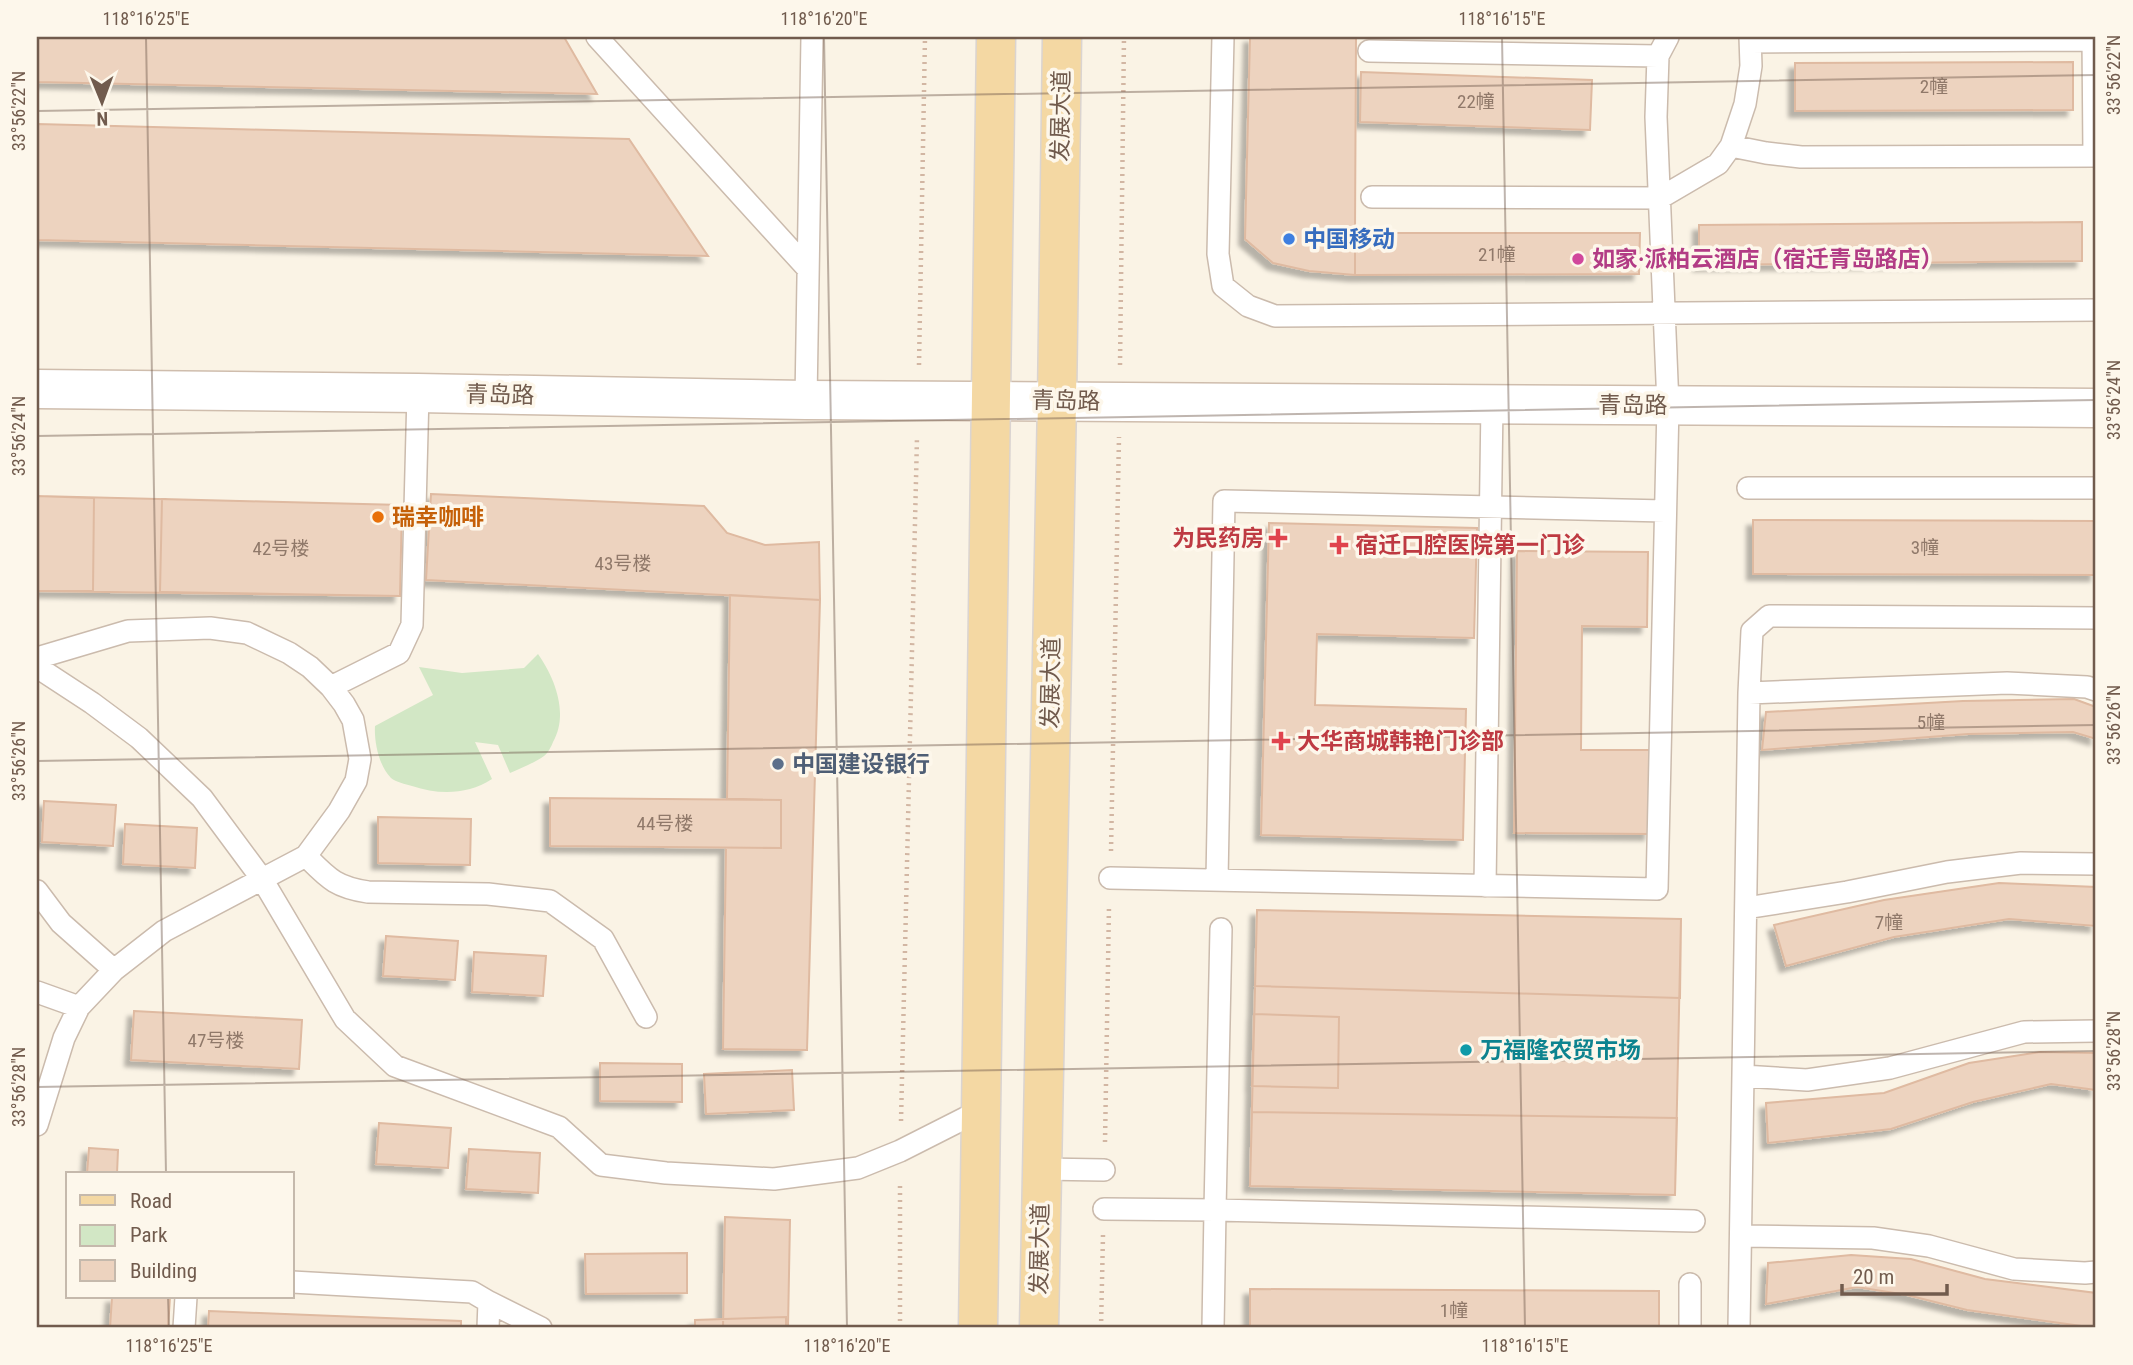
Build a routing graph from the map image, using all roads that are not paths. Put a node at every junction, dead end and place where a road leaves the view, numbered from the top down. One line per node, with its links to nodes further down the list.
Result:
1 (597, 37): 14 (lane)
2 (812, 37): 14 (lane)
3 (996, 37): 20 (main road)
4 (1062, 37): 21 (main road, 发展大道)
5 (1223, 37): 16 (lane)
6 (1668, 37): 10 (lane)
7 (2093, 38): 8 (lane); 11 (lane)
8 (1750, 39): 11 (lane)
9 (1369, 51): 10 (lane)
10 (1658, 56): 13 (lane)
11 (1731, 146): 13 (lane)
12 (1372, 197): 13 (lane)
13 (1660, 198): 16 (lane)
14 (808, 269): 19 (lane)
15 (2096, 310): 16 (lane)
16 (1664, 313): 23 (lane)
17 (37, 389): 18 (street, 青岛路)
18 (418, 393): 19 (street, 青岛路); 32 (lane)
19 (806, 400): 20 (street, 青岛路)
20 (991, 401): 21 (street, 青岛路); 50 (main road)
21 (1057, 401): 22 (street, 青岛路); 52 (main road, 发展大道)
22 (1492, 404): 23 (street, 青岛路); 27 (lane)
23 (1668, 405): 24 (street, 青岛路); 28 (lane)
24 (2096, 408)
25 (1748, 488): 26 (lane)
26 (2096, 488)
27 (1490, 507): 28 (lane); 39 (lane); 40 (lane)
28 (1665, 511): 40 (lane)
29 (2096, 618): 34 (lane)
30 (37, 658): 32 (lane)
31 (37, 667): 38 (lane)
32 (331, 687): 35 (lane)
33 (2096, 690): 34 (lane)
34 (1749, 693): 42 (lane)
35 (306, 856): 38 (lane); 47 (lane)
36 (2096, 864): 42 (lane)
37 (1110, 878): 39 (lane)
38 (262, 880): 44 (lane); 50 (lane)
39 (1217, 880): 40 (lane)
40 (1485, 886)
41 (37, 891): 44 (lane)
42 (1746, 908): 49 (lane)
43 (1221, 929): 55 (lane)
44 (114, 970): 46 (lane)
45 (37, 992): 46 (lane)
46 (79, 1007): 51 (lane)
47 (646, 1017)
48 (2096, 1031): 49 (lane)
49 (1743, 1076): 57 (lane)
50 (981, 1110): 66 (main road)
51 (37, 1125)
52 (1041, 1169): 53 (lane); 67 (main road, 发展大道)
53 (1104, 1170)
54 (1104, 1209): 55 (lane)
55 (1215, 1210): 56 (lane); 68 (lane)
56 (1695, 1220)
57 (1741, 1236): 58 (lane); 70 (lane)
58 (2096, 1272)
59 (294, 1282): 62 (lane)
60 (1690, 1284): 69 (lane)
61 (186, 1298): 63 (lane)
62 (489, 1303): 64 (lane); 65 (lane)
63 (184, 1328)
64 (488, 1328)
65 (541, 1328)
66 (978, 1328)
67 (1039, 1328)
68 (1213, 1328)
69 (1690, 1328)
70 (1739, 1328)

